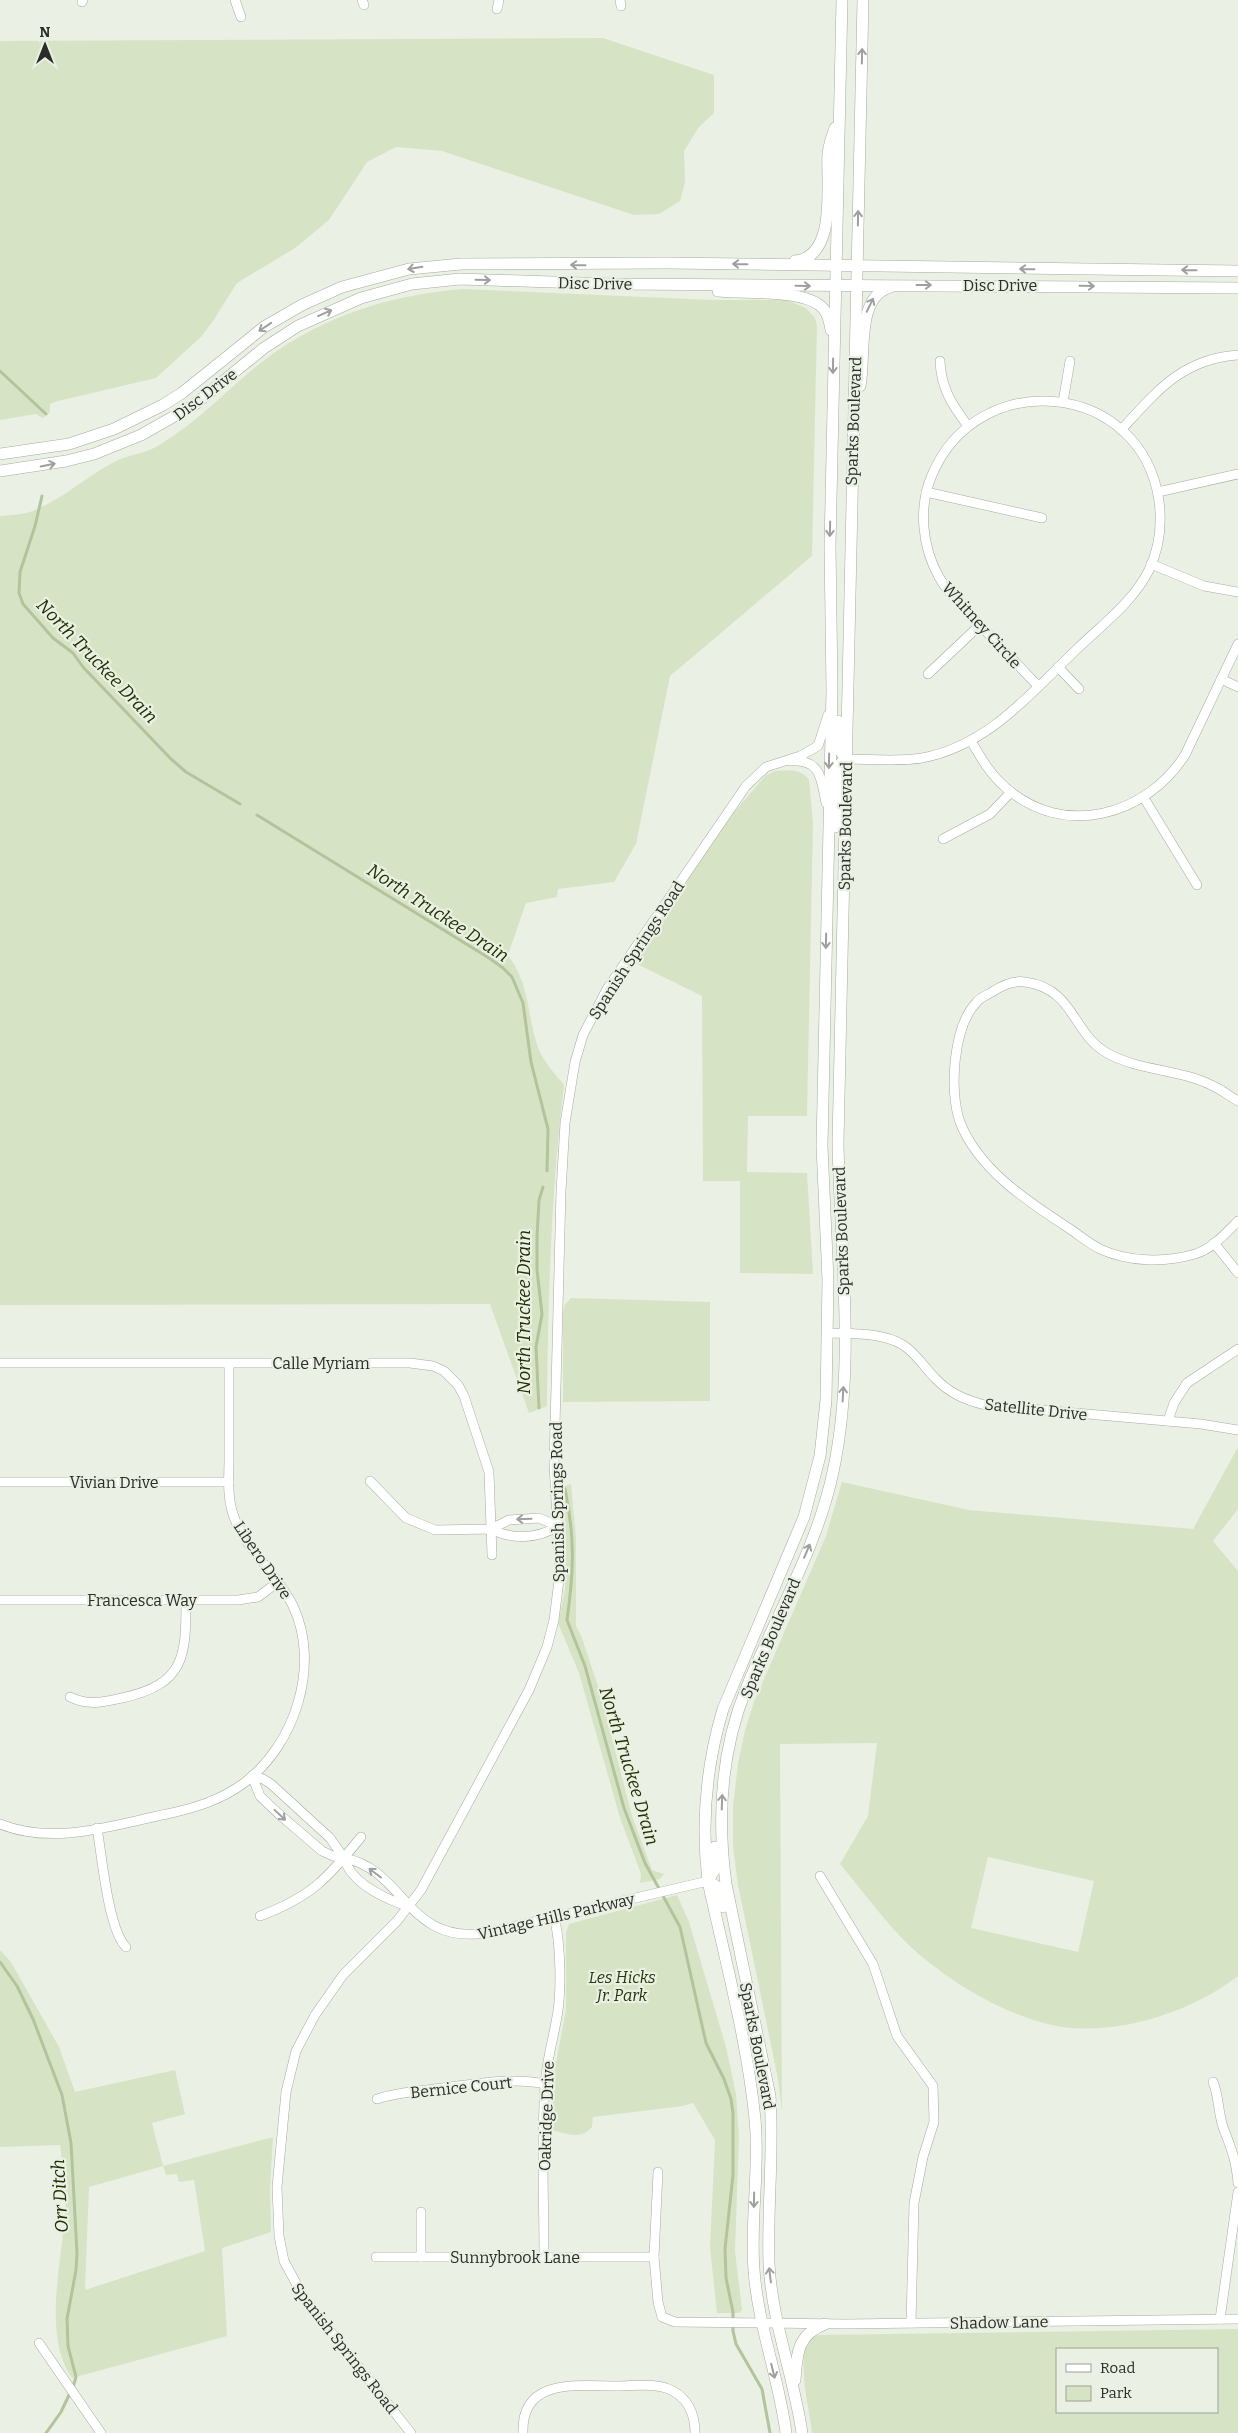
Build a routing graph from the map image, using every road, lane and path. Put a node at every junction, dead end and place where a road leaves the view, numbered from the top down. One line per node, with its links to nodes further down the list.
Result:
1 (235, 0): 4 (street)
2 (842, 0): 5 (main road, Sparks Boulevard)
3 (863, 0): 8 (main road, Sparks Boulevard, one-way to 3)
4 (241, 17)
5 (840, 109): 6 (main road); 7 (main road, Sparks Boulevard)
6 (759, 264): 7 (main road, Disc Drive); 23 (main road, Disc Drive, one-way to 23)
7 (836, 265): 8 (main road, Disc Drive); 12 (main road, Sparks Boulevard)
8 (859, 267): 9 (main road, Disc Drive, one-way to 8); 13 (main road, Sparks Boulevard)
9 (1238, 271)
10 (677, 284): 12 (main road, Disc Drive, one-way to 12); 15 (main road); 24 (main road, Disc Drive, one-way to 10)
11 (899, 285): 13 (main road, Disc Drive); 14 (main road, Disc Drive, one-way to 14); 20 (main road, one-way to 11)
12 (836, 286): 13 (main road, Disc Drive); 15 (main road, Sparks Boulevard)
13 (858, 286): 20 (main road, Sparks Boulevard)
14 (1238, 288)
15 (834, 345): 30 (main road, Sparks Boulevard, one-way to 30)
16 (1238, 355): 22 (street)
17 (940, 361): 21 (street)
18 (1070, 361): 19 (street)
19 (1063, 402): 21 (street, Whitney Circle); 22 (street, Whitney Circle)
20 (853, 422): 42 (main road, Sparks Boulevard)
21 (968, 426): 26 (street, Whitney Circle)
22 (1121, 430): 27 (street, Whitney Circle)
23 (0, 454)
24 (0, 471)
25 (1238, 474): 27 (street)
26 (926, 492): 28 (street); 32 (street, Whitney Circle)
27 (1158, 492): 29 (street, Whitney Circle)
28 (1042, 518)
29 (1152, 564): 31 (street); 34 (street, Whitney Circle)
30 (830, 592): 40 (main road, Sparks Boulevard); 42 (main road)
31 (1238, 592)
32 (980, 625): 35 (street); 37 (street, Whitney Circle)
33 (1238, 644): 36 (street)
34 (1058, 667): 37 (street, Whitney Circle); 39 (street)
35 (928, 674)
36 (1221, 680): 38 (street); 45 (street)
37 (1038, 686): 41 (street, Whitney Circle)
38 (1238, 687)
39 (1079, 688)
40 (832, 696): 43 (street, Spanish Springs Road); 46 (main road, Sparks Boulevard, one-way to 46)
41 (972, 741): 42 (street, Whitney Circle); 44 (street)
42 (846, 759): 49 (main road); 55 (main road, Sparks Boulevard)
43 (782, 762): 46 (street); 64 (street, Spanish Springs Road)
44 (1011, 792): 45 (street); 47 (street)
45 (1144, 798): 48 (street)
46 (828, 817): 49 (main road, Sparks Boulevard)
47 (943, 839)
48 (1197, 885)
49 (826, 917): 54 (main road, Sparks Boulevard, one-way to 54)
50 (1238, 1101): 52 (street)
51 (1238, 1221): 52 (street)
52 (1214, 1243): 53 (street)
53 (1238, 1273)
54 (827, 1333): 55 (street, Satellite Drive); 78 (main road, Sparks Boulevard)
55 (844, 1334): 59 (street, Satellite Drive); 73 (main road, Sparks Boulevard, one-way to 55)
56 (1238, 1349): 59 (street)
57 (0, 1363): 58 (street, Calle Myriam)
58 (229, 1364): 63 (street, Libero Drive); 65 (street, Calle Myriam)
59 (1168, 1421): 60 (street, Satellite Drive)
60 (1238, 1430)
61 (370, 1480): 65 (street)
62 (0, 1482): 63 (street, Vivian Drive)
63 (229, 1482): 67 (street, Libero Drive)
64 (558, 1526): 65 (street); 65 (street, one-way to 65); 79 (street, Spanish Springs Road)
65 (490, 1529): 66 (street, Calle Myriam)
66 (492, 1556)
67 (278, 1582): 69 (street, Francesca Way); 71 (street, Libero Drive)
68 (0, 1600): 69 (street, Francesca Way)
69 (186, 1600): 70 (street)
70 (70, 1697)
71 (252, 1776): 74 (street, Libero Drive); 76 (street, Vintage Hills Parkway); 76 (street, Vintage Hills Parkway, one-way to 76)
72 (0, 1824): 74 (street, Libero Drive)
73 (721, 1824): 78 (main road); 83 (main road, Sparks Boulevard)
74 (98, 1828): 82 (street)
75 (361, 1837): 76 (street)
76 (344, 1858): 79 (street, Vintage Hills Parkway, one-way to 76); 79 (street, Vintage Hills Parkway); 80 (street)
77 (820, 1876): 99 (street)
78 (708, 1881): 81 (street, Vintage Hills Parkway); 83 (main road); 97 (main road, Sparks Boulevard, one-way to 97)
79 (409, 1907): 81 (street, Vintage Hills Parkway); 104 (street, Spanish Springs Road)
80 (260, 1916)
81 (554, 1917): 85 (street, Oakridge Drive)
82 (126, 1947)
83 (757, 2031): 98 (main road, Sparks Boulevard, one-way to 83)
84 (1213, 2082): 88 (street)
85 (545, 2084): 86 (street, Bernice Court); 92 (street, Oakridge Drive)
86 (377, 2099)
87 (658, 2172): 94 (street)
88 (1238, 2183)
89 (1238, 2192): 95 (street)
90 (421, 2212): 91 (street)
91 (421, 2256): 92 (street, Sunnybrook Lane); 93 (street, Sunnybrook Lane)
92 (544, 2256): 94 (street, Sunnybrook Lane)
93 (376, 2257)
94 (654, 2257): 97 (street, Shadow Lane)
95 (1220, 2319): 96 (street, Shadow Lane); 99 (street, Shadow Lane)
96 (1238, 2319)
97 (761, 2323): 98 (street, Shadow Lane); 107 (main road, Sparks Boulevard, one-way to 107)
98 (778, 2323): 100 (street, Shadow Lane); 102 (main road, Sparks Boulevard)
99 (910, 2323): 100 (street, Shadow Lane)
100 (825, 2324): 102 (main road)
101 (39, 2343): 103 (street)
102 (794, 2389): 108 (main road, Sparks Boulevard)
103 (101, 2433)
104 (411, 2433)
105 (523, 2433): 106 (street)
106 (695, 2433)
107 (786, 2433)
108 (802, 2433)

